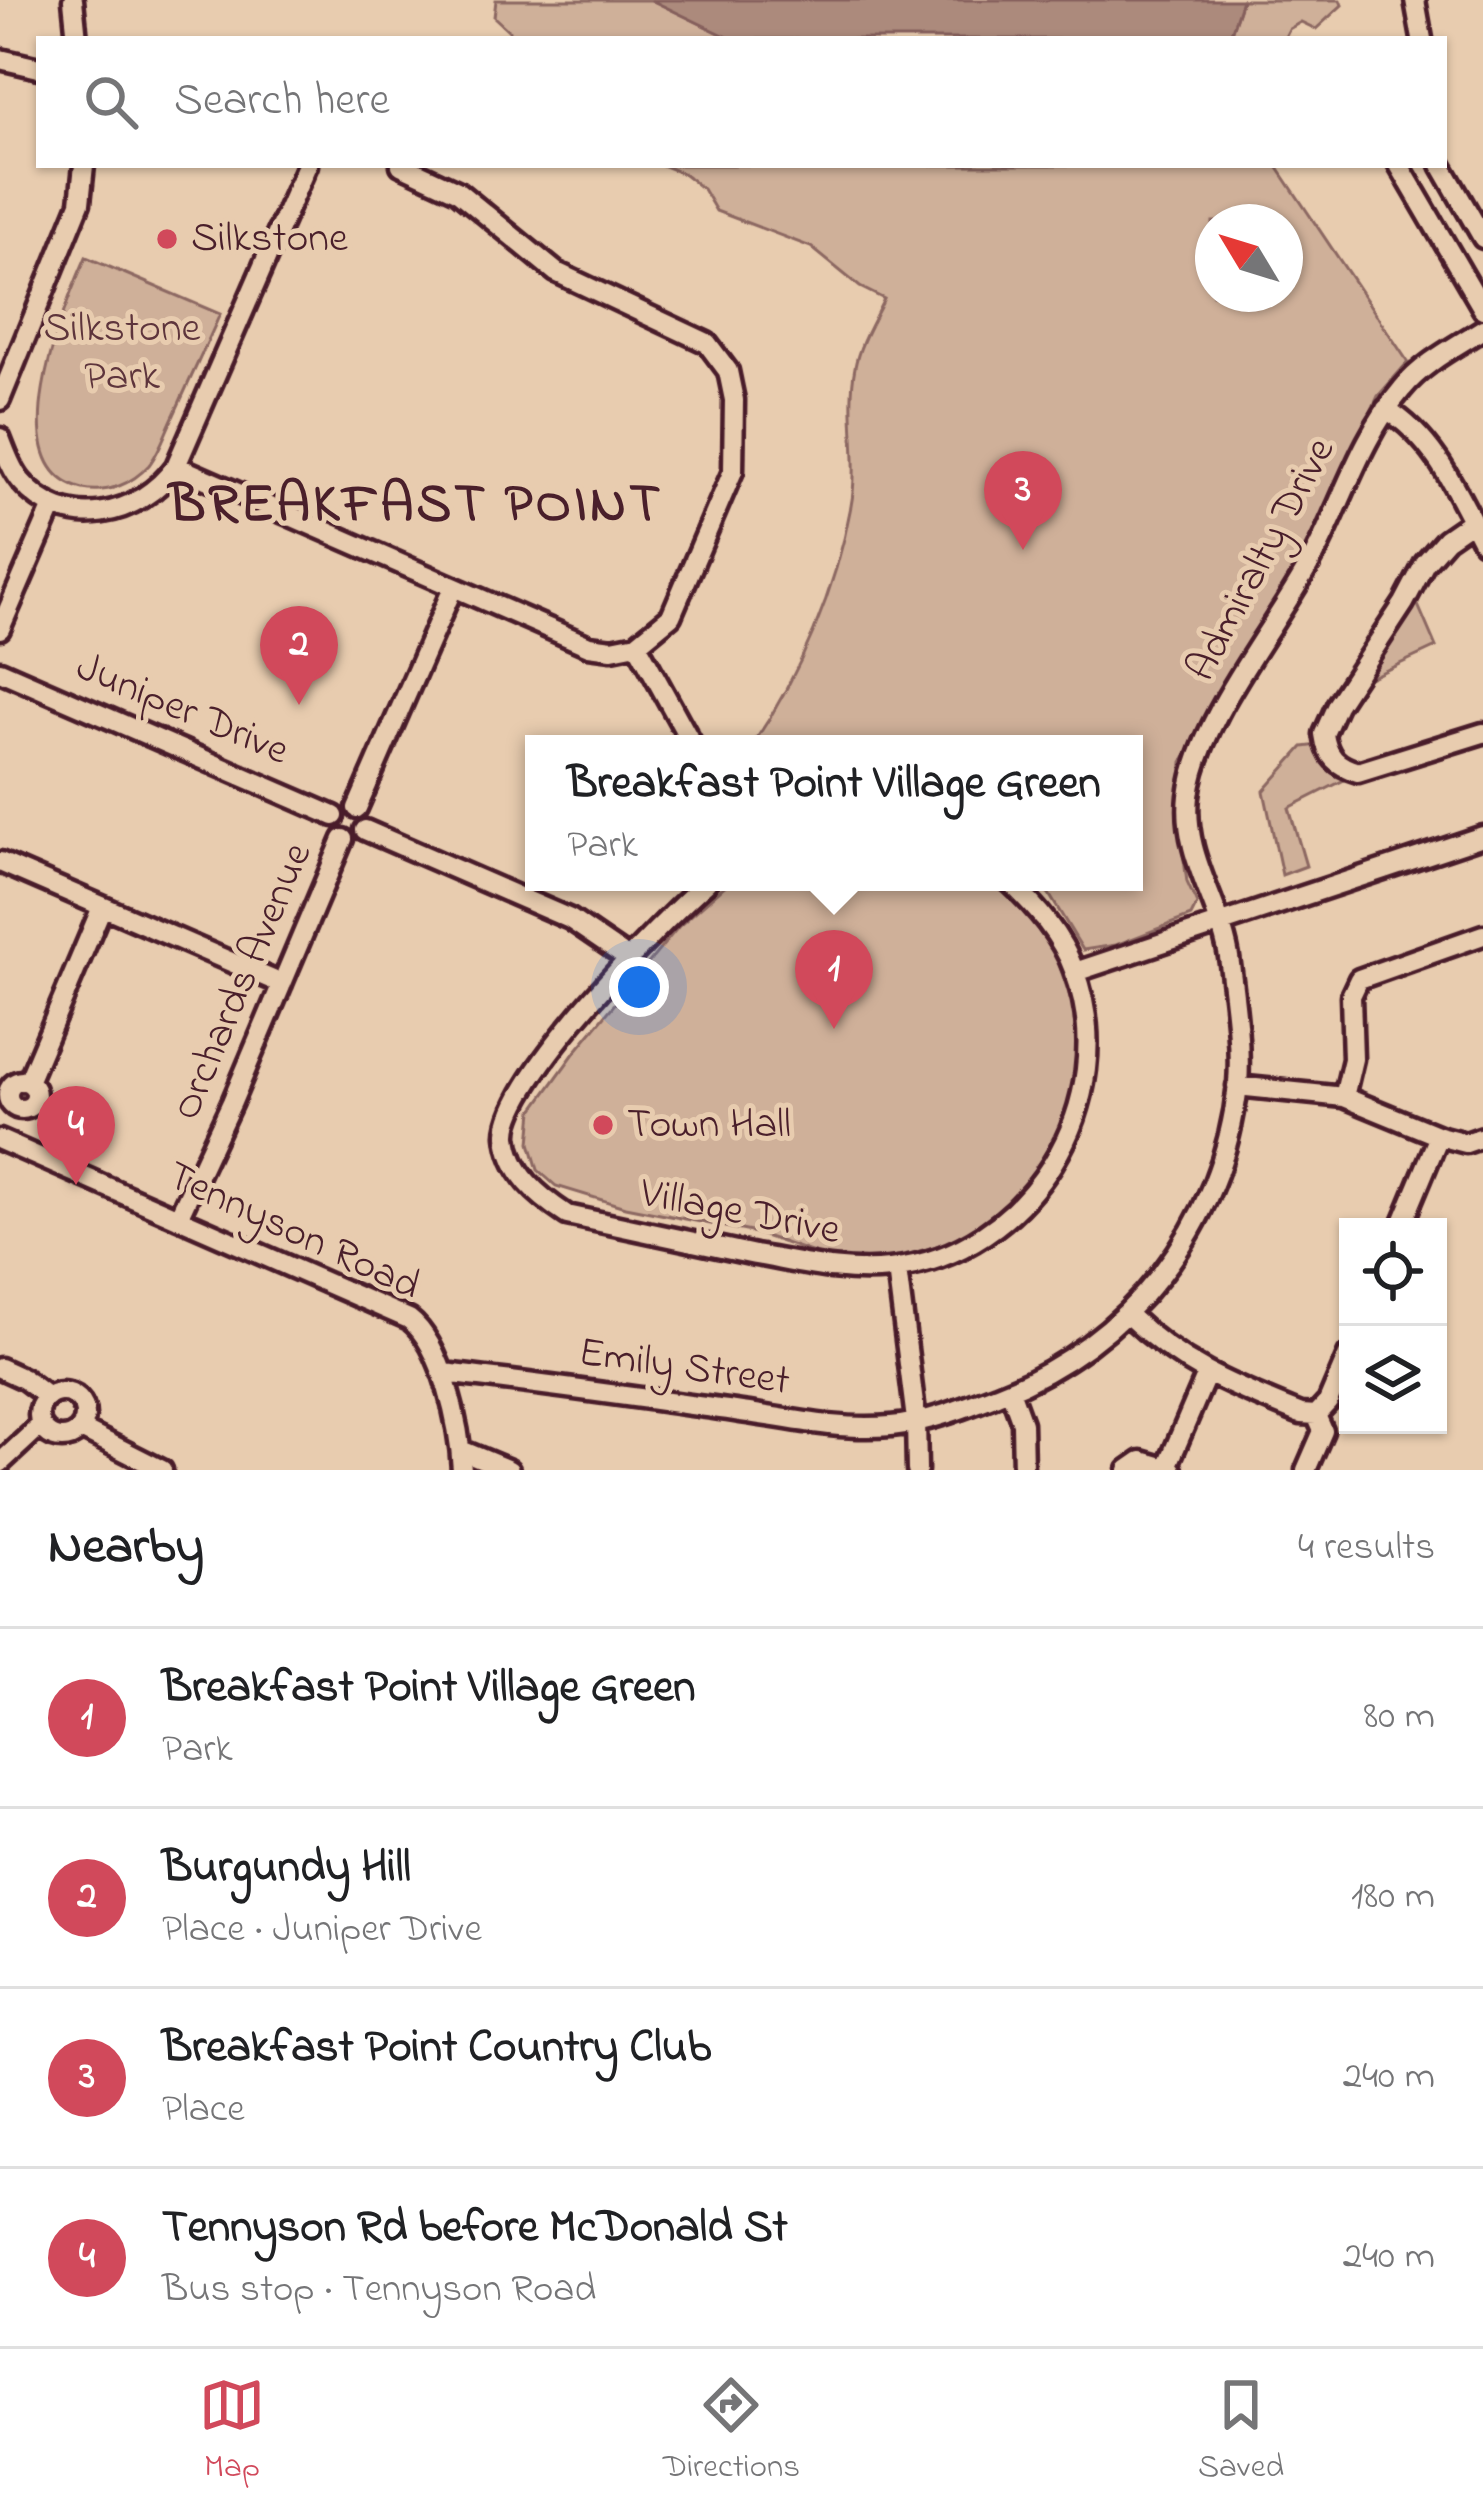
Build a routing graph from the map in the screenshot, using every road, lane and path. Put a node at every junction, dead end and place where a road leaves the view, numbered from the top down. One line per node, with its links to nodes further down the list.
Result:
1 (73, 0): 3 (street)
2 (1414, 0): 4 (street)
3 (77, 36)
4 (1421, 36)
5 (0, 59): 6 (street)
6 (36, 67)
7 (84, 168): 15 (street)
8 (307, 168): 18 (street)
9 (407, 168): 24 (street)
10 (1402, 168): 13 (street)
11 (1443, 168): 12 (street)
12 (1483, 238)
13 (1483, 309)
14 (1483, 329): 16 (street, Admiralty Drive)
15 (0, 400)
16 (1386, 410): 20 (street); 37 (street, Admiralty Drive)
17 (0, 439): 19 (street)
18 (176, 466): 19 (street); 22 (street)
19 (53, 506): 23 (street)
20 (1472, 521): 21 (street); 26 (street)
21 (1483, 542)
22 (453, 588): 24 (street); 28 (street, Orchards Avenue)
23 (0, 629)
24 (637, 644): 27 (street)
25 (0, 671): 29 (street, Juniper Drive)
26 (1483, 733)
27 (687, 735)
28 (356, 808): 29 (street); 30 (street)
29 (334, 816): 32 (street)
30 (365, 830): 32 (street); 39 (street)
31 (1483, 836): 37 (street)
32 (344, 839): 41 (street, Orchards Avenue)
33 (0, 862): 36 (street)
34 (698, 891): 39 (street, Village Drive)
35 (1018, 891): 40 (street, Village Drive)
36 (102, 908): 41 (street); 42 (street)
37 (1219, 925): 40 (street); 43 (street, Admiralty Drive)
38 (1483, 935): 44 (street)
39 (630, 960): 50 (street, Village Drive)
40 (1075, 972): 50 (street, Village Drive)
41 (282, 984): 48 (street, Orchards Avenue)
42 (28, 1082)
43 (1238, 1085): 44 (street); 51 (street, Admiralty Drive)
44 (1344, 1097): 45 (street)
45 (1439, 1136): 46 (street); 49 (street)
46 (1483, 1137)
47 (0, 1140): 48 (street, Tennyson Road)
48 (178, 1218): 53 (street, Tennyson Road)
49 (1405, 1218)
50 (897, 1269): 59 (street)
51 (1127, 1314): 54 (street); 56 (street, Admiralty Drive)
52 (0, 1368): 57 (street)
53 (442, 1373): 59 (street, Emily Street); 62 (street, Tennyson Road)
54 (1206, 1376): 58 (street); 64 (street)
55 (1339, 1376): 58 (street)
56 (1010, 1390): 59 (street, Admiralty Drive); 68 (street)
57 (48, 1397): 60 (street); 61 (street)
58 (1316, 1414): 70 (street)
59 (916, 1420): 67 (street)
60 (41, 1425): 61 (street); 63 (street)
61 (81, 1429): 65 (street)
62 (462, 1460): 66 (street)
63 (0, 1463)
64 (1169, 1469): 69 (street)
65 (162, 1470)
66 (509, 1470)
67 (917, 1470)
68 (1023, 1470)
69 (1128, 1470)
70 (1306, 1470)

